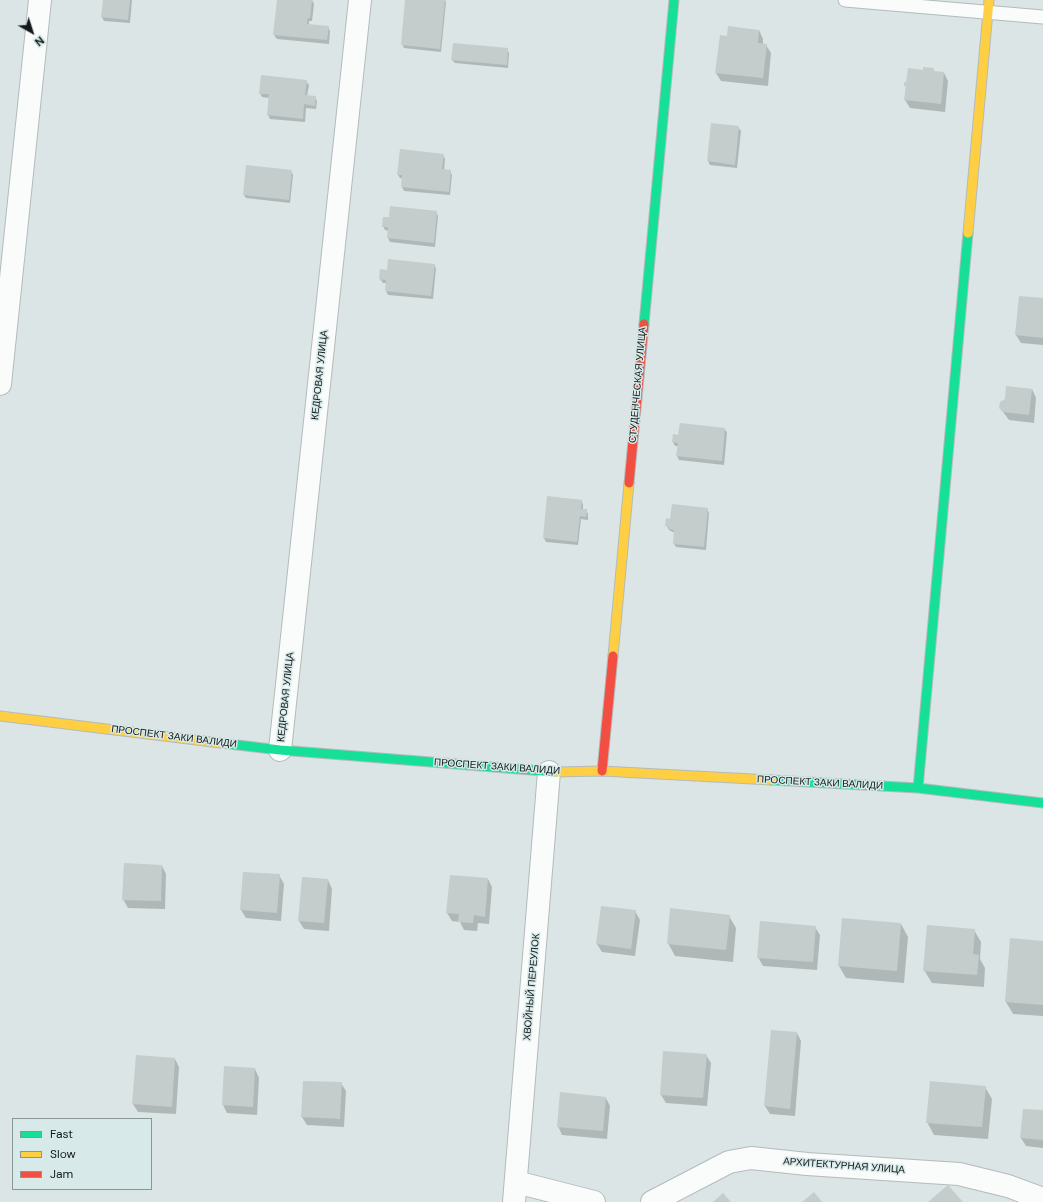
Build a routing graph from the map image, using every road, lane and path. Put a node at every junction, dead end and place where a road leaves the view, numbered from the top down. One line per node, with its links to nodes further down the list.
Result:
1 (40, 0): 7 (street)
2 (360, 0): 9 (street, КЕДРОВАЯ УЛИЦА)
3 (674, 0): 10 (street, СТУДЕНЧЕСКАЯ УЛИЦА)
4 (845, 0): 5 (lane)
5 (989, 6): 6 (lane); 12 (street)
6 (1043, 17)
7 (0, 384)
8 (0, 716): 9 (street, ПРОСПЕКТ ЗАКИ ВАЛИДИ)
9 (280, 750): 11 (street, ПРОСПЕКТ ЗАКИ ВАЛИДИ)
10 (602, 771): 11 (street, ПРОСПЕКТ ЗАКИ ВАЛИДИ); 12 (street, ПРОСПЕКТ ЗАКИ ВАЛИДИ)
11 (549, 772): 14 (street, ХВОЙНЫЙ ПЕРЕУЛОК)
12 (918, 788): 13 (street, ПРОСПЕКТ ЗАКИ ВАЛИДИ)
13 (1043, 804)
14 (515, 1192): 16 (street)
15 (1043, 1199): 17 (street, АРХИТЕКТУРНАЯ УЛИЦА)
16 (594, 1202)
17 (652, 1202)

